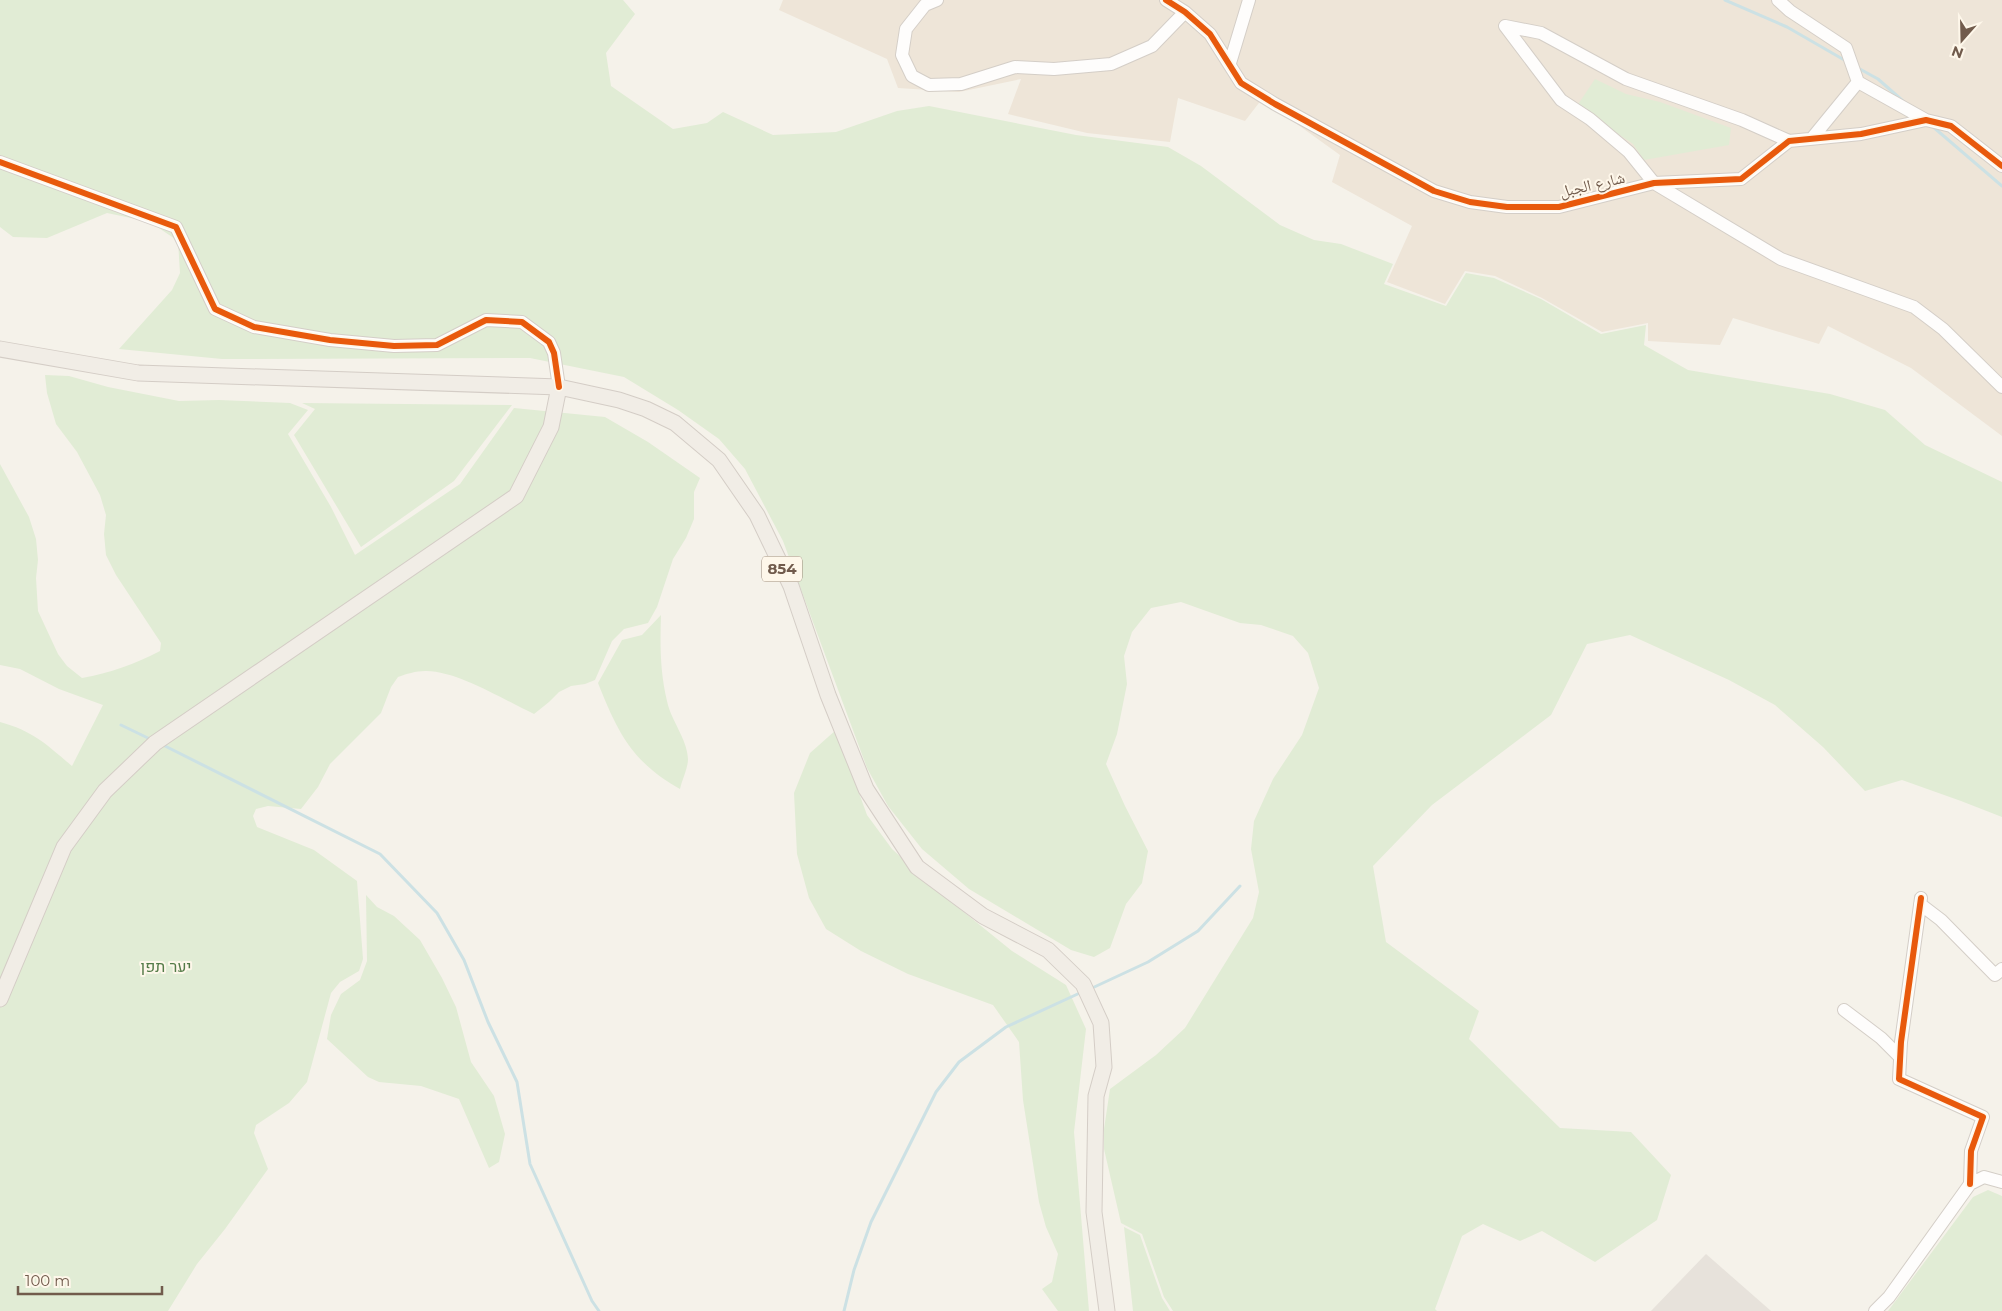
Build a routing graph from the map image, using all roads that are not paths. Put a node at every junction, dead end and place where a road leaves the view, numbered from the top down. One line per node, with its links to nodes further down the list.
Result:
1 (937, 0): 5 (street)
2 (1166, 0): 5 (street, شارع الجبل)
3 (1249, 0): 6 (street)
4 (1778, 0): 7 (street)
5 (1185, 12): 6 (street, شارع الجبل)
6 (1230, 63): 13 (street, شارع الجبل)
7 (1858, 82): 8 (street); 9 (street)
8 (1926, 120): 9 (street, شارع الجبل); 12 (street, شارع الجبل)
9 (1813, 137): 10 (street, شارع الجبل)
10 (1789, 141): 13 (street, شارع الجبل); 13 (street)
11 (0, 162): 15 (street)
12 (2002, 166)
13 (1654, 183): 16 (street)
14 (0, 349): 15 (main road, 854)
15 (559, 387): 18 (main road); 23 (main road, 854)
16 (2002, 388)
17 (2002, 969): 20 (street)
18 (0, 999)
19 (1844, 1010): 20 (street)
20 (1900, 1057): 22 (street)
21 (2002, 1182): 22 (street)
22 (1970, 1184): 24 (street)
23 (1107, 1311)
24 (1875, 1311)

